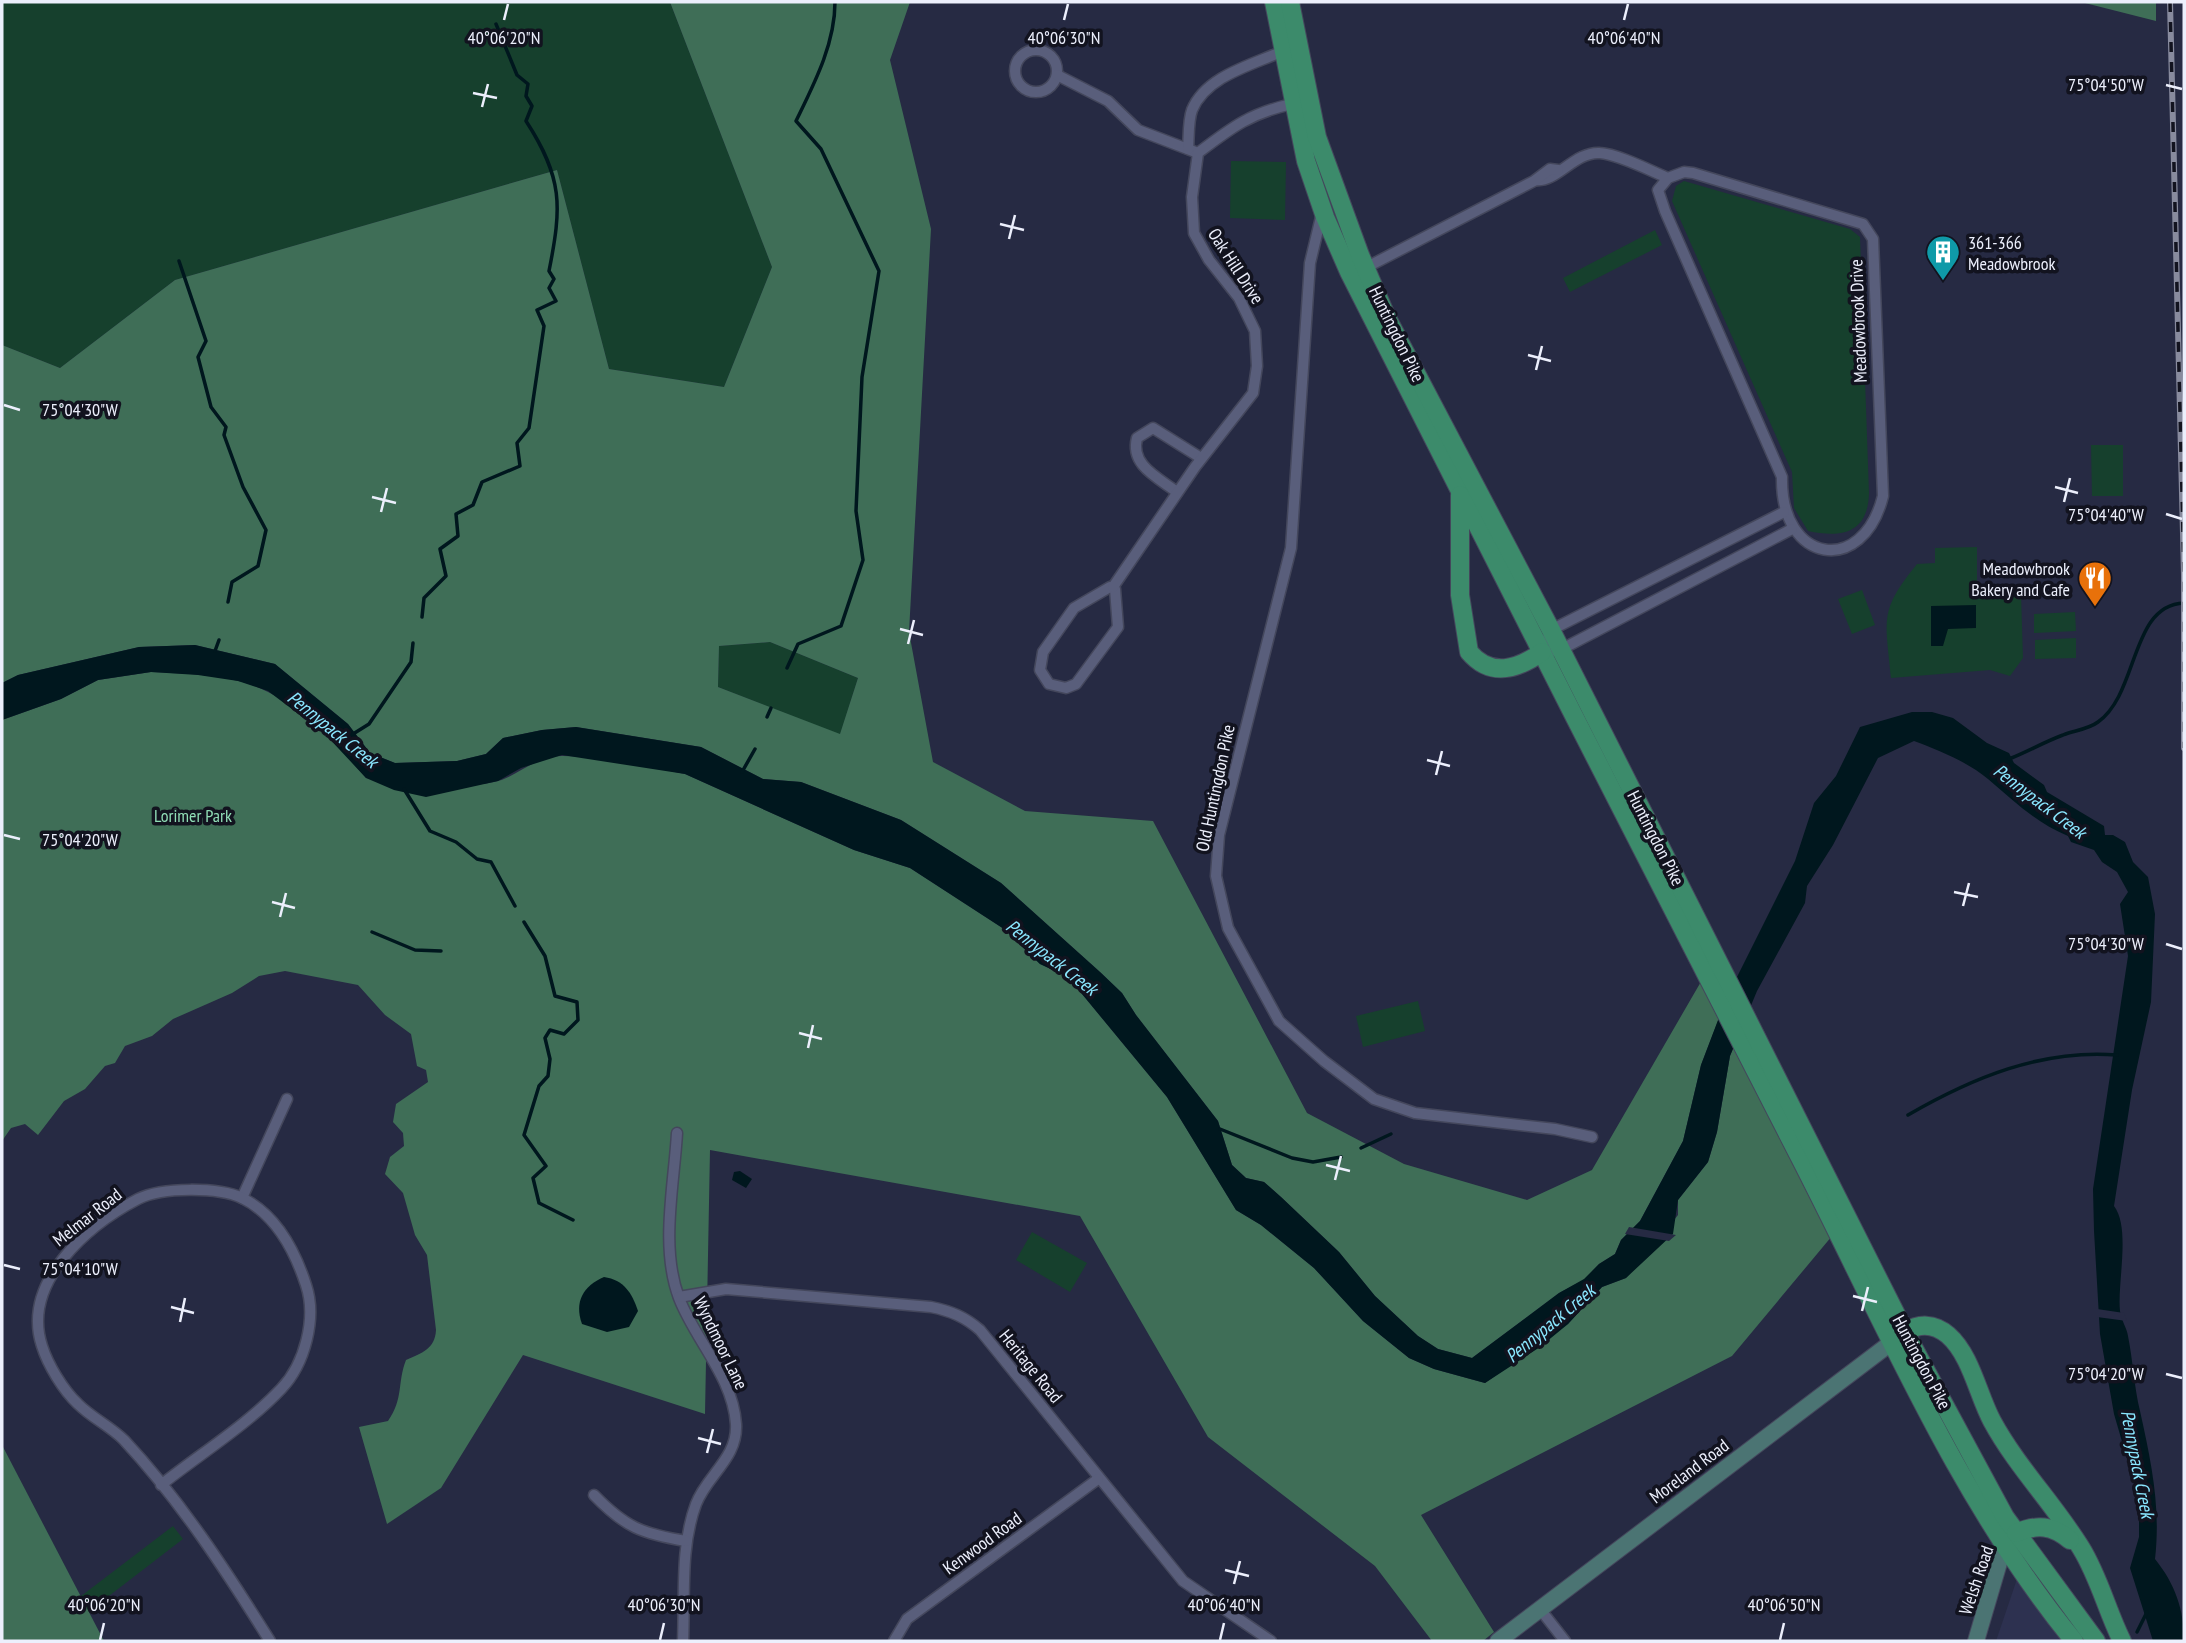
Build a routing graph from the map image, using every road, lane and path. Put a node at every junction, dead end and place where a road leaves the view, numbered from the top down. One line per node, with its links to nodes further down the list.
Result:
1 (1274, 2): 3 (main road, Huntingdon Pike)
2 (1290, 2): 9 (main road, Huntingdon Pike)
3 (1283, 51): 5 (main road, Huntingdon Pike); 6 (street, Oak Hill Drive)
4 (1057, 75): 4 (street); 6 (street)
5 (1292, 104): 6 (street); 8 (main road, Huntingdon Pike)
6 (1193, 151): 10 (street, Oak Hill Drive)
7 (1668, 178): 9 (street, Meadowbrook Drive); 13 (street, Meadowbrook Drive); 14 (street, Meadowbrook Drive)
8 (1323, 211): 11 (main road, Huntingdon Pike); 21 (street, Old Huntingdon Pike)
9 (1365, 268): 16 (main road, Huntingdon Pike)
10 (1201, 458): 12 (street, Oak Hill Drive); 12 (street)
11 (1460, 491): 18 (main road, Huntingdon Pike); 18 (main road)
12 (1177, 492): 15 (street, Oak Hill Drive)
13 (1784, 512): 14 (street, Meadowbrook Drive); 16 (street)
14 (1792, 528): 17 (street)
15 (1114, 587): 15 (street, Oak Hill Drive)
16 (1551, 630): 17 (main road, Huntingdon Pike); 18 (street)
17 (1560, 650): 18 (street); 24 (main road, Huntingdon Pike)
18 (1542, 652): 24 (main road, Huntingdon Pike)
19 (287, 1099): 22 (street)
20 (677, 1133): 23 (street, Wyndmoor Lane)
21 (1592, 1137)
22 (242, 1198): 27 (street); 27 (street, Melmar Road)
23 (679, 1297): 26 (street, Heritage Road); 29 (street, Wyndmoor Lane)
24 (1882, 1302): 25 (main road, Huntingdon Pike)
25 (1898, 1337): 30 (main road, Huntingdon Pike); 31 (main road); 32 (street, Moreland Road)
26 (1098, 1479): 33 (street, Heritage Road); 36 (street, Kenwood Road)
27 (161, 1485): 34 (street, Melmar Road)
28 (594, 1495): 29 (street)
29 (687, 1541): 35 (street, Wyndmoor Lane)
30 (2011, 1541): 31 (main road); 39 (street, Welsh Road); 40 (main road, Huntingdon Pike); 41 (main road, Huntingdon Pike)
31 (2081, 1549): 42 (main road)
32 (1540, 1609): 37 (street, Moreland Road); 38 (street)
33 (1267, 1640)
34 (270, 1641)
35 (683, 1641)
36 (894, 1641)
37 (1498, 1641)
38 (1565, 1641)
39 (1976, 1641)
40 (2074, 1641)
41 (2096, 1641)
42 (2122, 1641)

